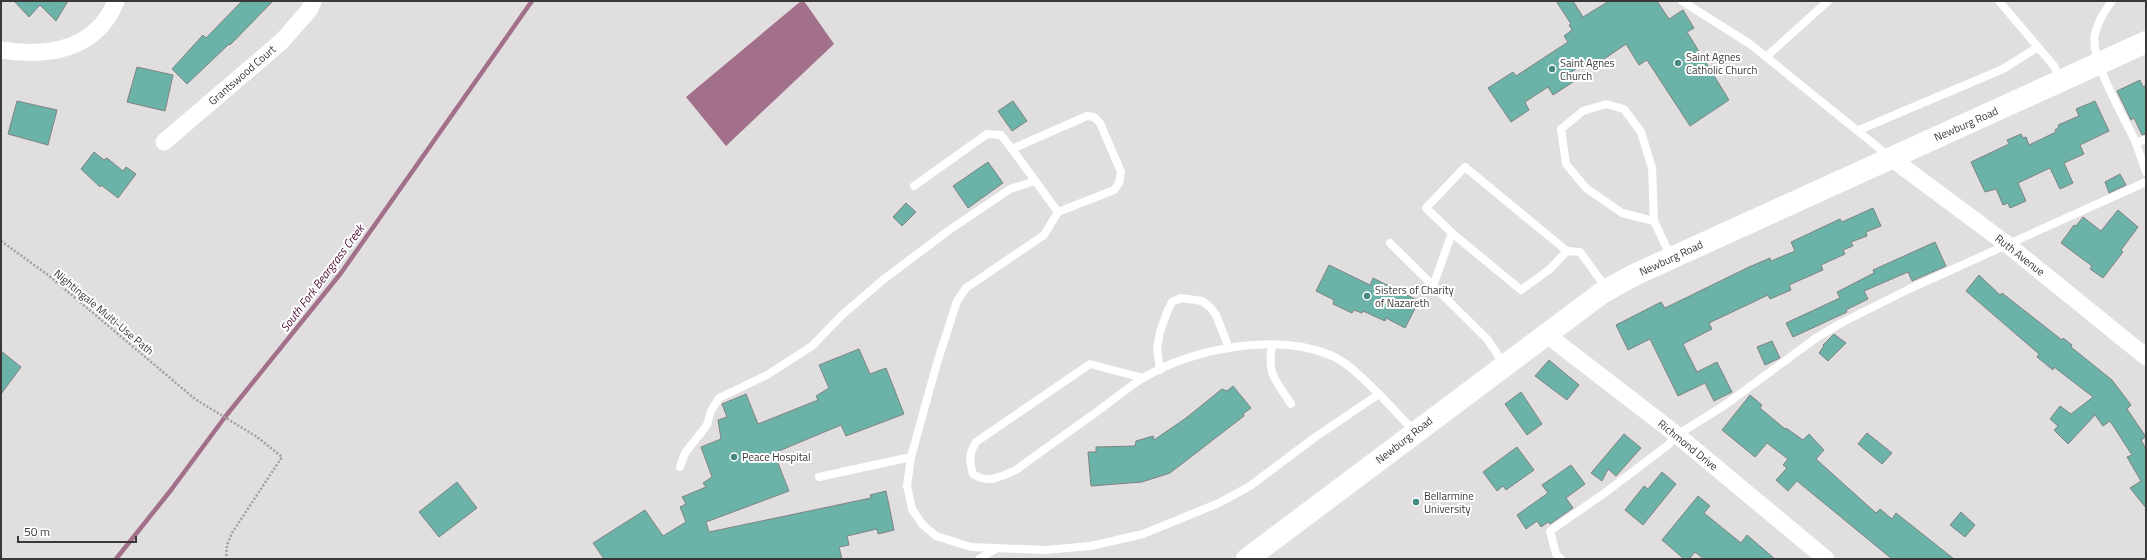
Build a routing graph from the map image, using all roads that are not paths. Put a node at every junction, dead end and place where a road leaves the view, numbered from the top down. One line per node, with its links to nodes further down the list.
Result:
1 (116, 1): 9 (street)
2 (313, 1): 15 (street, Grantswood Court)
3 (1682, 1): 10 (lane)
4 (1828, 1): 10 (lane)
5 (1999, 1): 8 (lane)
6 (2112, 1): 11 (lane)
7 (2146, 42): 11 (main road, Newburg Road)
8 (2038, 47): 12 (lane); 13 (lane)
9 (1, 50)
10 (1766, 57): 13 (lane)
11 (2099, 64): 12 (main road, Newburg Road); 16 (lane)
12 (2062, 81): 18 (main road, Newburg Road)
13 (1859, 130): 18 (lane)
14 (2146, 138): 16 (lane)
15 (164, 142)
16 (2136, 143): 19 (lane)
17 (1012, 149): 20 (lane); 22 (lane); 23 (lane)
18 (1891, 158): 27 (street, Ruth Avenue); 29 (main road, Newburg Road)
19 (2146, 172)
20 (1035, 181): 23 (lane); 44 (lane)
21 (2146, 182): 27 (lane)
22 (914, 186)
23 (1058, 212): 43 (lane)
24 (1654, 221): 24 (lane); 29 (lane)
25 (1452, 233): 28 (lane); 28 (lane); 30 (lane)
26 (1390, 243): 30 (lane)
27 (2008, 245): 35 (street, Ruth Avenue); 42 (lane)
28 (1567, 251): 31 (lane)
29 (1671, 258): 31 (main road, Newburg Road)
30 (1433, 286): 36 (lane)
31 (1609, 289): 32 (main road, Newburg Road)
32 (1546, 334): 36 (main road, Newburg Road); 42 (street, Richmond Drive)
33 (1272, 345): 34 (lane); 39 (lane); 40 (lane)
34 (1229, 348): 37 (lane); 37 (lane)
35 (2146, 357)
36 (1504, 365): 41 (main road, Newburg Road)
37 (1160, 370): 38 (lane)
38 (1143, 378): 38 (lane)
39 (1379, 394): 41 (lane); 47 (lane)
40 (1291, 404)
41 (1415, 432): 50 (main road, Newburg Road)
42 (1677, 435): 51 (lane); 52 (street, Richmond Drive)
43 (911, 457): 45 (lane); 46 (lane)
44 (680, 468)
45 (819, 477)
46 (998, 548): 47 (lane); 48 (lane)
47 (1044, 550): 49 (lane)
48 (979, 559)
49 (1040, 559)
50 (1246, 559)
51 (1561, 559)
52 (1826, 559)

